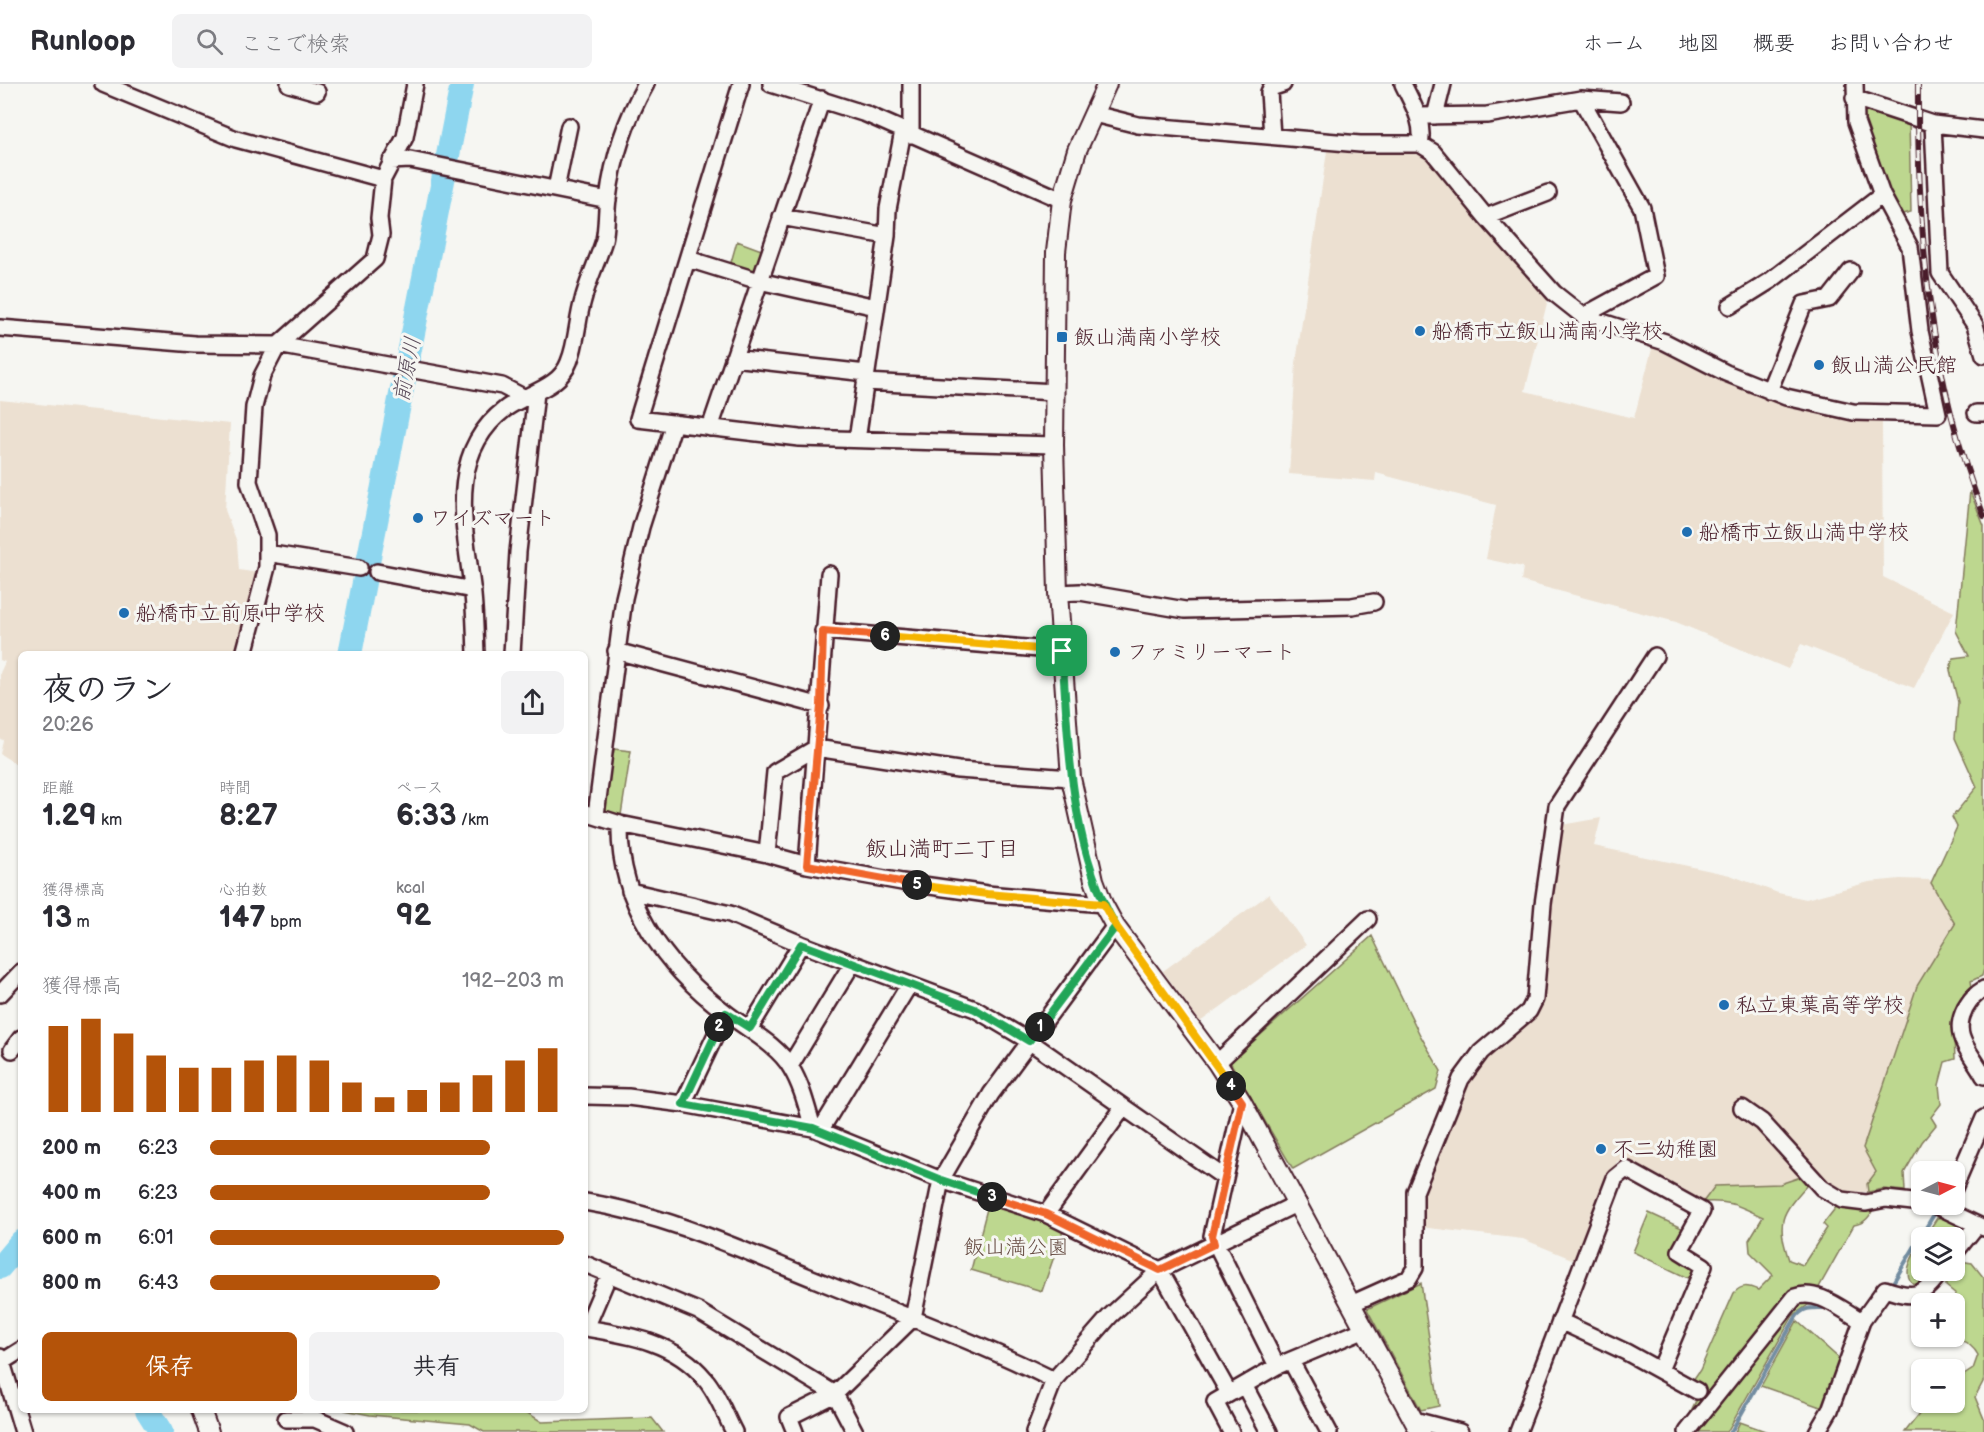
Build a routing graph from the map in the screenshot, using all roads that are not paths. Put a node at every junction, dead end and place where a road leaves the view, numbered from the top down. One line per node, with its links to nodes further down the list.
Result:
1 (104, 84): 27 (street)
2 (289, 84): 13 (street)
3 (415, 84): 26 (street)
4 (646, 84): 31 (street)
5 (741, 84): 36 (street)
6 (771, 84): 14 (street)
7 (912, 84): 23 (street)
8 (1107, 84): 17 (street)
9 (1283, 84): 24 (street)
10 (1403, 84): 18 (street)
11 (1443, 84): 19 (street)
12 (1854, 91): 20 (street); 30 (street)
13 (317, 92)
14 (822, 99): 23 (street); 33 (street)
15 (1581, 99): 16 (street); 19 (street); 41 (street)
16 (1621, 102)
17 (1094, 114): 24 (street); 32 (street)
18 (1418, 116): 19 (street); 25 (street)
19 (1435, 116)
20 (1933, 124): 22 (street); 44 (street)
21 (569, 126): 28 (street)
22 (1984, 130)
23 (907, 133): 32 (street); 35 (street)
24 (1272, 136): 25 (street)
25 (1420, 144): 34 (street)
26 (391, 161): 27 (street); 28 (street)
27 (383, 179): 43 (street)
28 (556, 189): 31 (street)
29 (1548, 193): 34 (street)
30 (1882, 195): 39 (street); 47 (street)
31 (608, 200): 49 (street)
32 (1062, 200): 48 (street)
33 (781, 217): 35 (street); 38 (street)
34 (1486, 217): 41 (street)
35 (887, 236): 40 (street)
36 (688, 258): 38 (street); 50 (street)
37 (1851, 271): 47 (street)
38 (759, 281): 40 (street); 45 (street)
39 (1730, 306)
40 (876, 307): 46 (street)
41 (1583, 316): 47 (street)
42 (0, 328): 43 (street)
43 (278, 345): 49 (street); 54 (street)
44 (1984, 355)
45 (733, 358): 46 (street); 51 (street)
46 (865, 378): 48 (street); 52 (street)
47 (1769, 391)
48 (1055, 392): 53 (street)
49 (530, 395): 58 (street); 64 (street)
50 (674, 423): 51 (street); 65 (street)
51 (710, 428): 52 (street)
52 (856, 440): 53 (street)
53 (1054, 445): 59 (street)
54 (267, 553): 55 (street); 62 (street)
55 (359, 568)
56 (377, 572): 58 (street)
57 (829, 574): 61 (street)
58 (473, 590): 63 (street)
59 (1058, 593): 60 (street); 66 (street)
60 (1374, 602)
61 (823, 631): 66 (street); 68 (street)
62 (245, 651)
63 (476, 651)
64 (512, 651)
65 (616, 651): 68 (street); 71 (street)
66 (1062, 651): 70 (street)
67 (1655, 656): 113 (street)
68 (821, 705): 69 (street)
69 (816, 748): 70 (street); 73 (street); 74 (street)
70 (1071, 778): 76 (street)
71 (590, 814): 72 (street)
72 (620, 824): 73 (street); 75 (street)
73 (767, 854): 74 (street)
74 (807, 865): 76 (street)
75 (630, 891): 79 (street); 85 (street)
76 (1103, 904): 78 (street)
77 (1368, 919): 88 (street)
78 (1116, 926): 87 (street); 88 (street)
79 (801, 944): 80 (street); 86 (street)
80 (852, 964): 82 (street); 89 (street)
81 (18, 977): 84 (street)
82 (909, 985): 87 (street); 97 (street)
83 (1984, 990): 90 (street)
84 (0, 994)
85 (726, 1013): 86 (street); 93 (street)
86 (750, 1028): 89 (street)
87 (1029, 1041): 95 (street); 100 (street)
88 (1217, 1063): 92 (street)
89 (790, 1066): 97 (street)
90 (1984, 1076)
91 (588, 1096): 93 (street)
92 (1242, 1102): 99 (street); 103 (street)
93 (683, 1104): 97 (street)
94 (1742, 1107): 101 (street)
95 (1124, 1108): 99 (street); 104 (street)
96 (1984, 1118): 98 (street)
97 (817, 1130): 100 (street)
98 (1965, 1162)
99 (1225, 1178): 108 (street)
100 (941, 1180): 104 (street); 114 (street)
101 (1911, 1202)
102 (588, 1203): 114 (street)
103 (1298, 1203): 108 (street); 113 (street)
104 (1046, 1214): 110 (street)
105 (1960, 1215): 106 (street)
106 (1981, 1226): 107 (street)
107 (1965, 1243)
108 (1214, 1244): 110 (street); 122 (street)
109 (588, 1265): 111 (street)
110 (1160, 1270): 124 (street); 127 (street)
111 (609, 1274): 117 (street); 128 (street)
112 (1934, 1281): 116 (street)
113 (1351, 1304): 119 (street)
114 (913, 1317): 124 (street); 128 (street)
115 (1560, 1321): 123 (street); 123 (street); 143 (street)
116 (1862, 1321): 144 (street); 145 (street)
117 (588, 1323)
118 (588, 1328): 135 (street)
119 (1365, 1329): 122 (street); 131 (street)
120 (18, 1351): 121 (street)
121 (1, 1359): 133 (street)
122 (1284, 1363): 125 (street); 141 (street)
123 (1660, 1370): 126 (street)
124 (1054, 1380): 138 (street)
125 (1244, 1385): 127 (street); 140 (street)
126 (1697, 1391)
127 (1229, 1393): 139 (street)
128 (835, 1394): 136 (street); 137 (street)
129 (202, 1413): 132 (street)
130 (286, 1419): 134 (street)
131 (1417, 1426): 142 (street)
132 (211, 1430)
133 (23, 1432)
134 (345, 1432)
135 (734, 1432)
136 (795, 1432)
137 (855, 1432)
138 (1034, 1432)
139 (1231, 1432)
140 (1269, 1432)
141 (1329, 1432)
142 (1460, 1432)
143 (1518, 1432)
144 (1687, 1432)
145 (1817, 1432)

